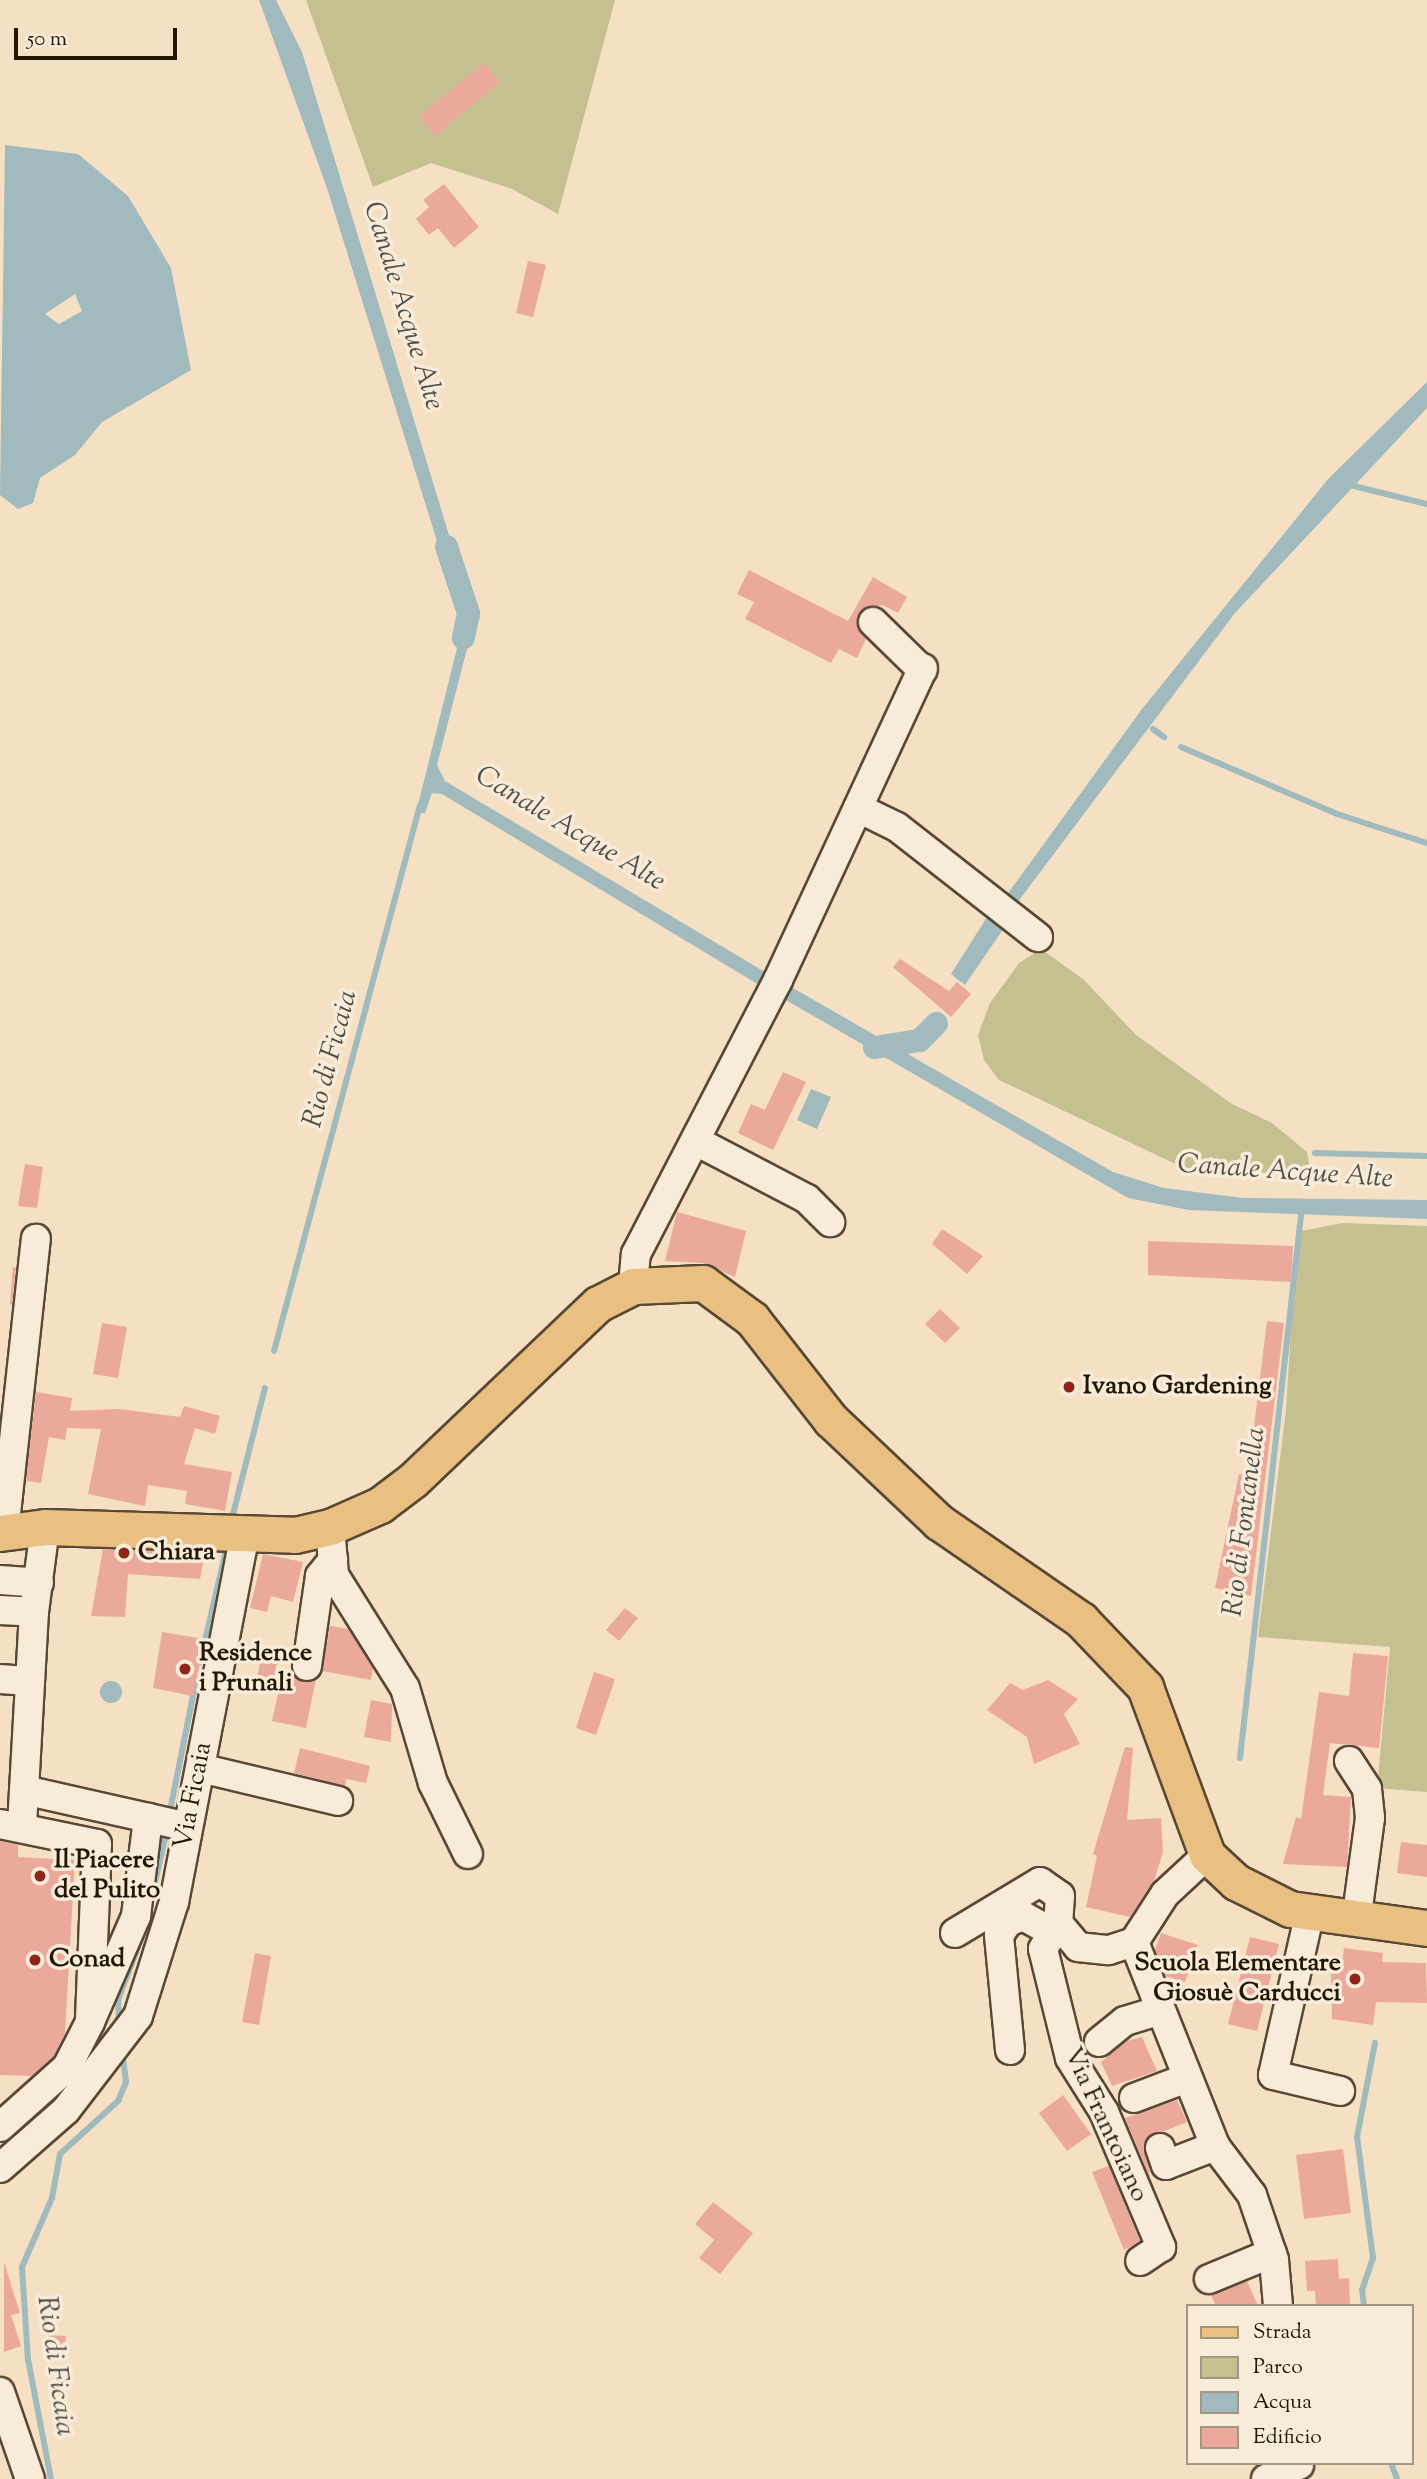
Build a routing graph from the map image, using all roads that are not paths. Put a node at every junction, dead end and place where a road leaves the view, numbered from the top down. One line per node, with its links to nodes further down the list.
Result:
1 (873, 622): 2 (street)
2 (858, 808): 3 (street); 4 (street)
3 (1038, 937)
4 (695, 1142): 5 (street); 7 (street)
5 (830, 1222)
6 (36, 1239): 8 (street)
7 (633, 1286): 11 (main road); 27 (main road)
8 (2, 1520): 9 (main road)
9 (45, 1527): 10 (main road); 13 (street)
10 (245, 1535): 11 (main road); 20 (street, Via Ficaia)
11 (331, 1544): 16 (street); 26 (street)
12 (0, 1580): 13 (street)
13 (39, 1583): 15 (street)
14 (0, 1610): 15 (street)
15 (34, 1612): 18 (street)
16 (307, 1666)
17 (0, 1679): 18 (street)
18 (30, 1681): 21 (street)
19 (1349, 1761): 29 (street)
20 (200, 1768): 22 (street); 25 (street, Via Ficaia)
21 (24, 1790): 23 (street); 24 (street)
22 (338, 1801)
23 (148, 1818): 25 (street); 36 (street)
24 (11, 1825): 36 (street)
25 (188, 1826): 45 (street, Via Ficaia)
26 (468, 1854)
27 (1207, 1855): 28 (main road); 30 (street); 34 (street)
28 (1310, 1912): 29 (main road); 40 (street)
29 (1356, 1921): 32 (main road)
30 (1168, 1925)
31 (1054, 1927): 33 (street, Via Frantoiano); 34 (street); 38 (street); 47 (street, Via Frantoiano)
32 (1427, 1928)
33 (954, 1933)
34 (1133, 1942): 35 (street)
35 (1158, 2011): 37 (street); 39 (street)
36 (90, 2022): 42 (street)
37 (1099, 2042)
38 (1010, 2050)
39 (1187, 2078): 41 (street); 43 (street)
40 (1340, 2091)
41 (1134, 2098)
42 (0, 2127)
43 (1214, 2146): 44 (street); 46 (street)
44 (1160, 2148)
45 (0, 2168)
46 (1272, 2253): 48 (street); 49 (street)
47 (1150, 2254)
48 (1209, 2279)
49 (1279, 2304)
50 (0, 2392): 52 (street)
51 (1299, 2469): 53 (street)
52 (30, 2479)
53 (1266, 2479)

